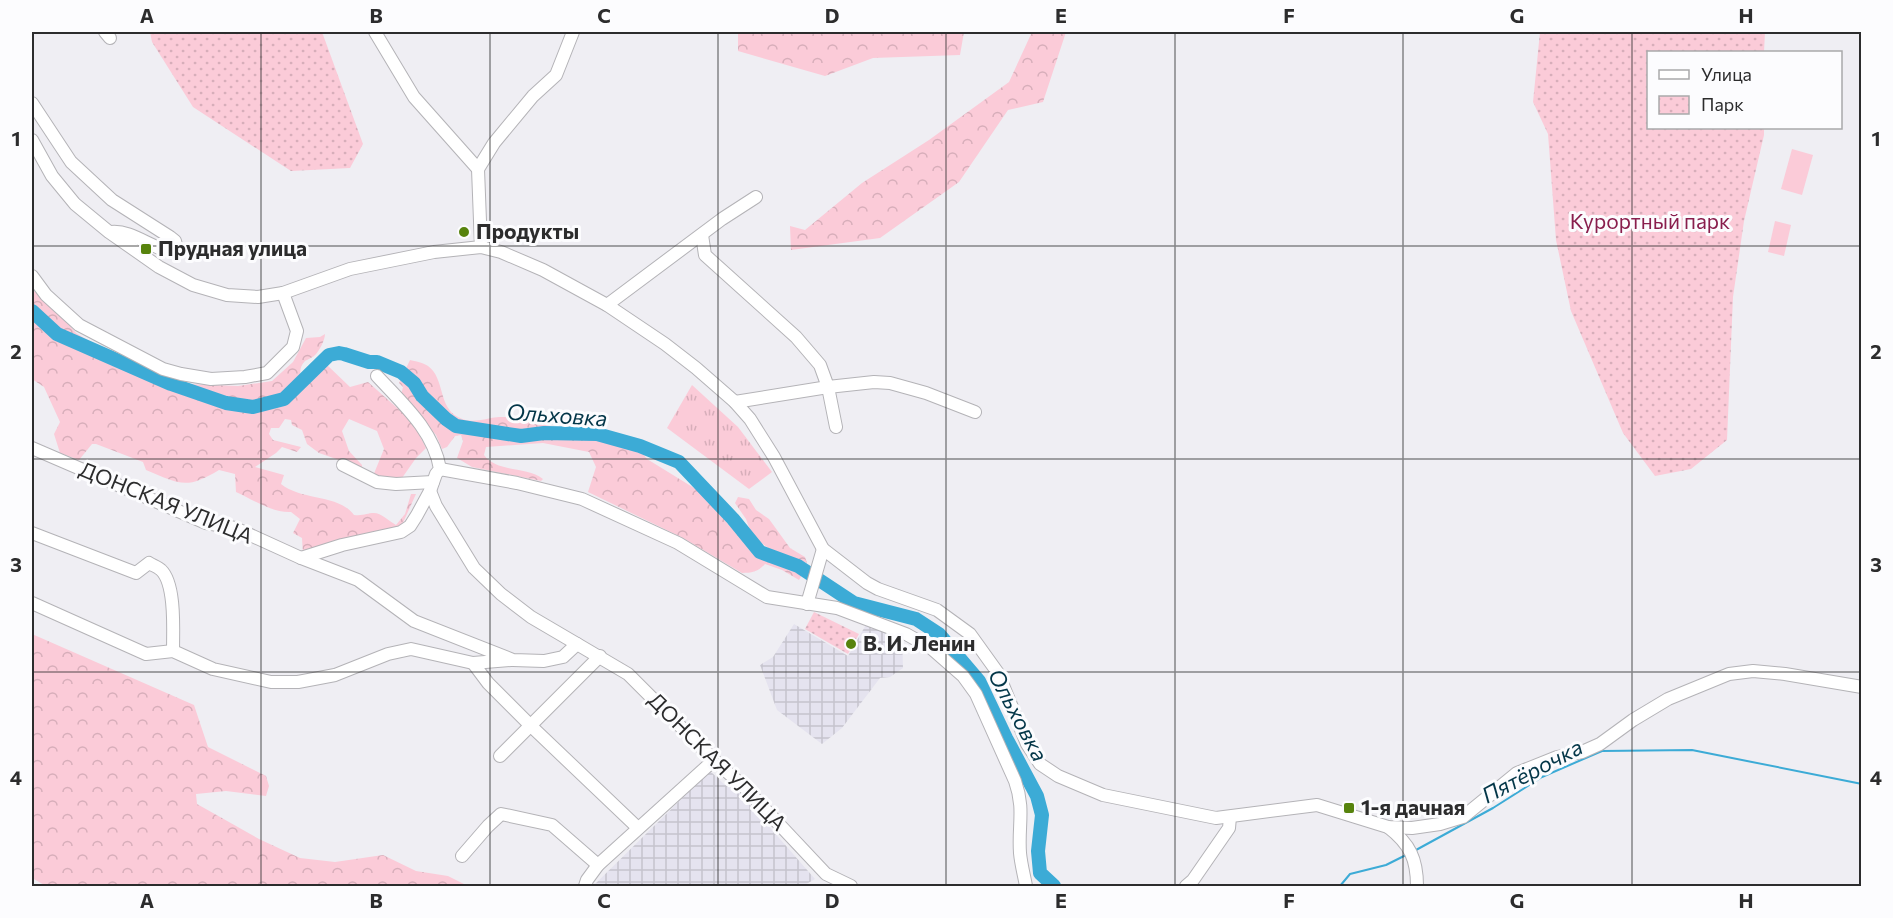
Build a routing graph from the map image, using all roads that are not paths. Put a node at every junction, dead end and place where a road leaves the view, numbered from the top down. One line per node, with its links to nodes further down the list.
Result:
1 (375, 32): 5 (street)
2 (573, 32): 5 (street)
3 (32, 103): 7 (street)
4 (32, 140): 7 (street)
5 (478, 169): 9 (street)
6 (756, 197): 8 (street)
7 (110, 232): 11 (street)
8 (702, 235): 12 (street); 14 (street)
9 (481, 247): 11 (street); 12 (street)
10 (32, 276): 11 (street)
11 (283, 293)
12 (607, 305): 15 (street)
13 (377, 376): 20 (street)
14 (828, 387): 15 (street); 16 (street); 17 (street)
15 (735, 402): 23 (street)
16 (975, 412)
17 (837, 427)
18 (32, 448): 24 (street, ДОНСКАЯ УЛИЦА)
19 (343, 465): 21 (street)
20 (440, 469): 21 (street); 26 (street)
21 (431, 487): 24 (street); 27 (street, ДОНСКАЯ УЛИЦА)
22 (32, 533): 28 (street)
23 (823, 549): 26 (street); 36 (street)
24 (301, 558): 30 (street, ДОНСКАЯ УЛИЦА)
25 (32, 603): 28 (street)
26 (807, 604): 43 (street)
27 (577, 644): 29 (street, ДОНСКАЯ УЛИЦА); 30 (street, ДОНСКАЯ УЛИЦА)
28 (173, 651): 31 (street)
29 (600, 656): 33 (street); 35 (street, ДОНСКАЯ УЛИЦА)
30 (513, 660): 31 (street)
31 (473, 663): 33 (street)
32 (1862, 687): 37 (street)
33 (531, 726): 34 (street); 38 (street)
34 (500, 756)
35 (714, 760): 38 (street); 42 (street, ДОНСКАЯ УЛИЦА)
36 (1230, 817): 37 (street); 44 (street)
37 (1388, 827): 45 (street)
38 (638, 828): 40 (street)
39 (462, 856): 40 (street)
40 (598, 865): 41 (street)
41 (585, 886)
42 (851, 886)
43 (1026, 886)
44 (1186, 886)
45 (1417, 886)

